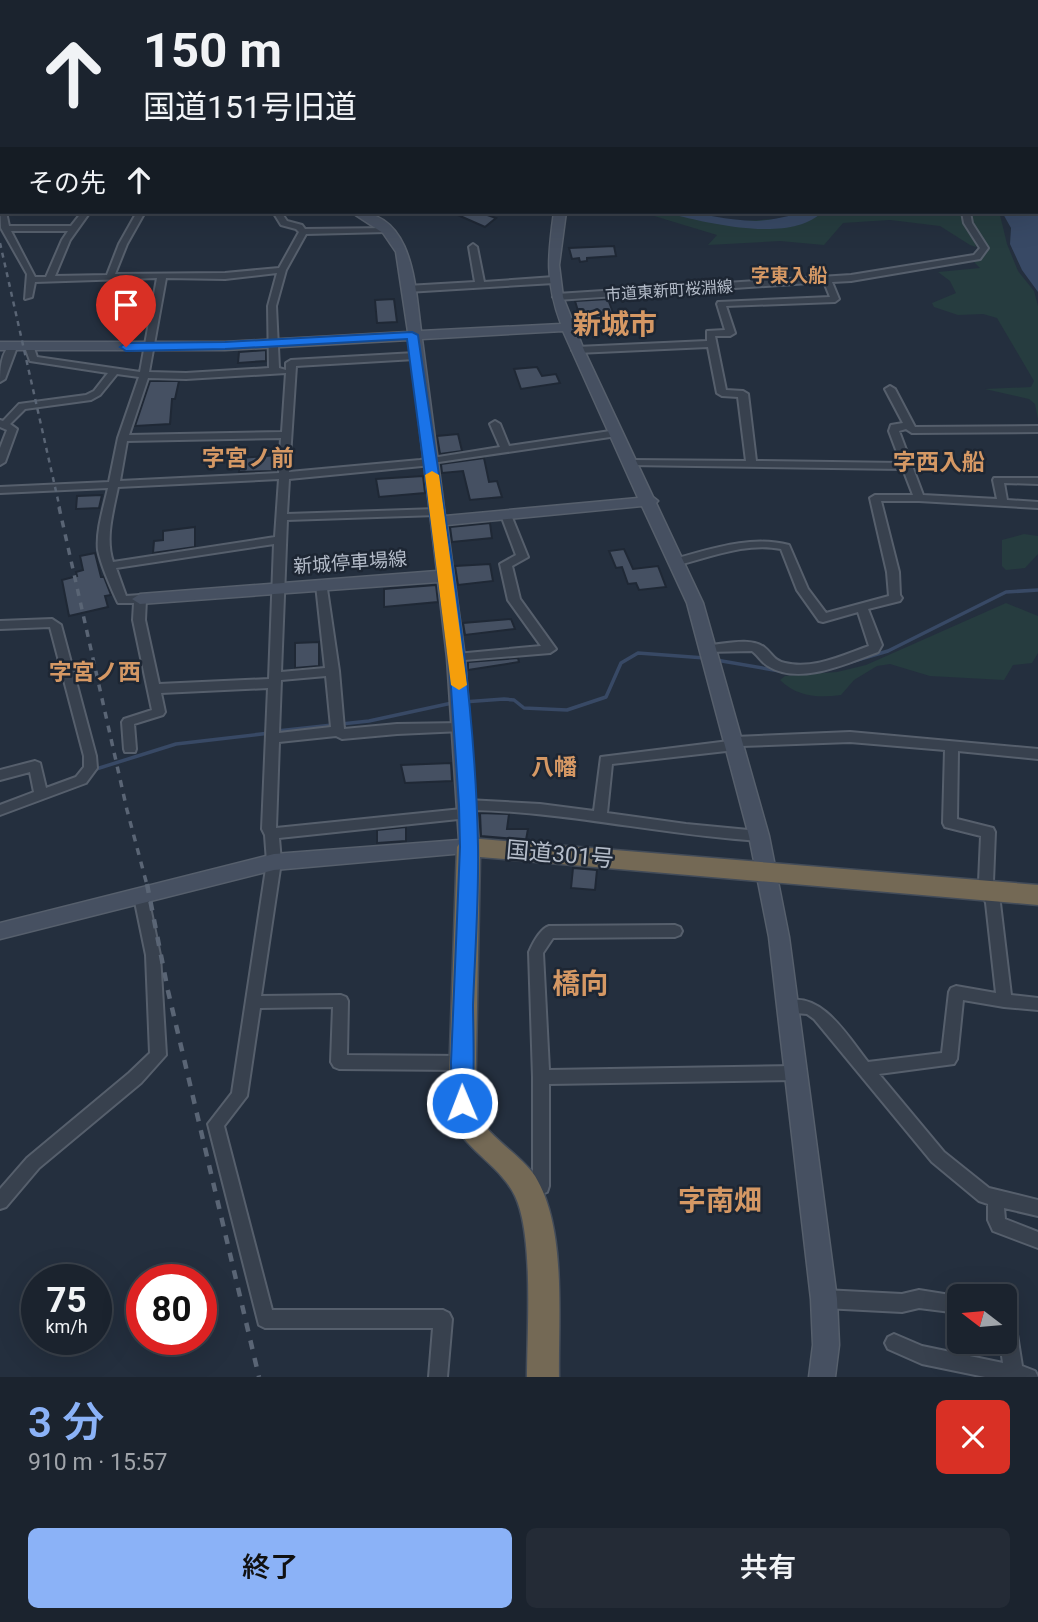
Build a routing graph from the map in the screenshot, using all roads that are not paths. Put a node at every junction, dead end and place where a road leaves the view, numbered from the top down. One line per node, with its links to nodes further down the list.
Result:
1 (2, 214): 8 (street)
2 (85, 214): 9 (street)
3 (140, 214): 15 (street)
4 (278, 214): 11 (street)
5 (360, 214): 10 (street)
6 (560, 214): 18 (street)
7 (966, 214): 19 (street, 市道東新町桜淵線)
8 (5, 228): 9 (street); 17 (street)
9 (74, 229): 16 (street)
10 (387, 230): 11 (street); 22 (street)
11 (303, 232): 13 (street)
12 (473, 247): 20 (street)
13 (282, 270): 14 (street); 28 (street)
14 (162, 275): 15 (street); 32 (street)
15 (110, 277): 16 (street)
16 (50, 278): 17 (street)
17 (31, 280): 23 (street)
18 (554, 280): 20 (street); 24 (street)
19 (827, 280): 21 (street, 市道東新町桜淵線); 25 (street)
20 (480, 284): 22 (street)
21 (743, 285): 24 (street, 市道東新町桜淵線); 25 (street)
22 (407, 289): 27 (street)
23 (28, 297)
24 (557, 297): 26 (street)
25 (751, 303): 29 (street)
26 (568, 327): 27 (street); 33 (street)
27 (412, 335): 28 (street); 34 (street)
28 (272, 343): 32 (street); 36 (street)
29 (713, 344): 33 (street); 52 (street)
30 (6, 347): 31 (street); 39 (street)
31 (30, 347): 32 (street); 37 (street)
32 (150, 347): 38 (street)
33 (577, 350): 45 (street)
34 (415, 356): 35 (street); 49 (street)
35 (290, 370): 36 (street); 46 (street)
36 (274, 371): 38 (street)
37 (114, 372): 38 (street); 41 (street)
38 (144, 375): 47 (street)
39 (0, 379)
40 (890, 389): 43 (street)
41 (3, 424): 50 (street)
42 (495, 424): 48 (street)
43 (909, 426): 44 (street); 53 (street)
44 (1038, 429)
45 (617, 433): 48 (street); 51 (street)
46 (287, 435): 47 (street); 54 (street)
47 (122, 438): 56 (street)
48 (506, 450): 49 (street)
49 (430, 460): 54 (street); 64 (street)
50 (0, 462)
51 (632, 463): 52 (street); 59 (street)
52 (751, 464): 53 (street)
53 (908, 466): 58 (street)
54 (285, 476): 56 (street); 63 (street)
55 (1038, 481): 60 (street)
56 (111, 485): 57 (street); 67 (street)
57 (0, 490)
58 (919, 498): 60 (street); 72 (street)
59 (650, 501): 62 (street); 66 (street)
60 (1003, 504): 61 (street)
61 (1038, 505)
62 (506, 514): 64 (street); 75 (street)
63 (283, 517): 64 (street); 65 (street)
64 (438, 517): 68 (street)
65 (280, 540): 67 (street); 70 (street)
66 (678, 561): 72 (street); 74 (street)
67 (108, 565): 71 (street)
68 (446, 576): 69 (street, 新城停車場線); 75 (street)
69 (322, 585): 70 (street, 新城停車場線); 76 (street)
70 (279, 588): 71 (street, 新城停車場線); 77 (street)
71 (140, 599): 78 (street)
72 (862, 609): 74 (street)
73 (0, 625): 87 (street)
74 (711, 656): 82 (street)
75 (456, 658): 80 (street)
76 (333, 671): 77 (street); 79 (street)
77 (274, 680): 78 (street); 81 (street)
78 (153, 689): 84 (street)
79 (338, 727): 80 (street); 81 (street)
80 (462, 727): 88 (street)
81 (273, 734): 91 (street)
82 (735, 744): 83 (street); 90 (street); 92 (street)
83 (952, 746): 85 (street); 96 (street)
84 (130, 749)
85 (1038, 754)
86 (0, 775): 87 (street)
87 (40, 792): 89 (street)
88 (468, 809): 90 (street); 91 (street); 93 (street)
89 (0, 810)
90 (600, 817): 92 (street)
91 (272, 835): 94 (street)
92 (760, 836): 95 (street)
93 (469, 847): 94 (street); 95 (highway, 国道301号); 105 (highway)
94 (274, 862): 98 (street); 102 (street)
95 (768, 873): 96 (highway, 国道301号); 104 (street)
96 (989, 891): 97 (highway, 国道301号); 101 (street)
97 (1038, 895)
98 (141, 897): 100 (street); 111 (street)
99 (675, 931): 108 (street)
100 (0, 932)
101 (1004, 1001): 103 (street); 106 (street)
102 (252, 1002): 105 (street); 119 (street)
103 (1038, 1004)
104 (789, 1007): 106 (street); 107 (street)
105 (461, 1063): 109 (highway)
106 (864, 1069): 110 (street)
107 (796, 1073): 108 (street); 114 (street)
108 (541, 1077): 109 (street)
109 (528, 1192): 120 (highway)
110 (996, 1199): 112 (street); 113 (street)
111 (0, 1201)
112 (1038, 1208)
113 (1038, 1240)
114 (824, 1300): 115 (street); 121 (street)
115 (947, 1302)
116 (894, 1343): 118 (street)
117 (1016, 1354): 118 (street)
118 (1022, 1375)
119 (438, 1377)
120 (543, 1377)
121 (822, 1377)

